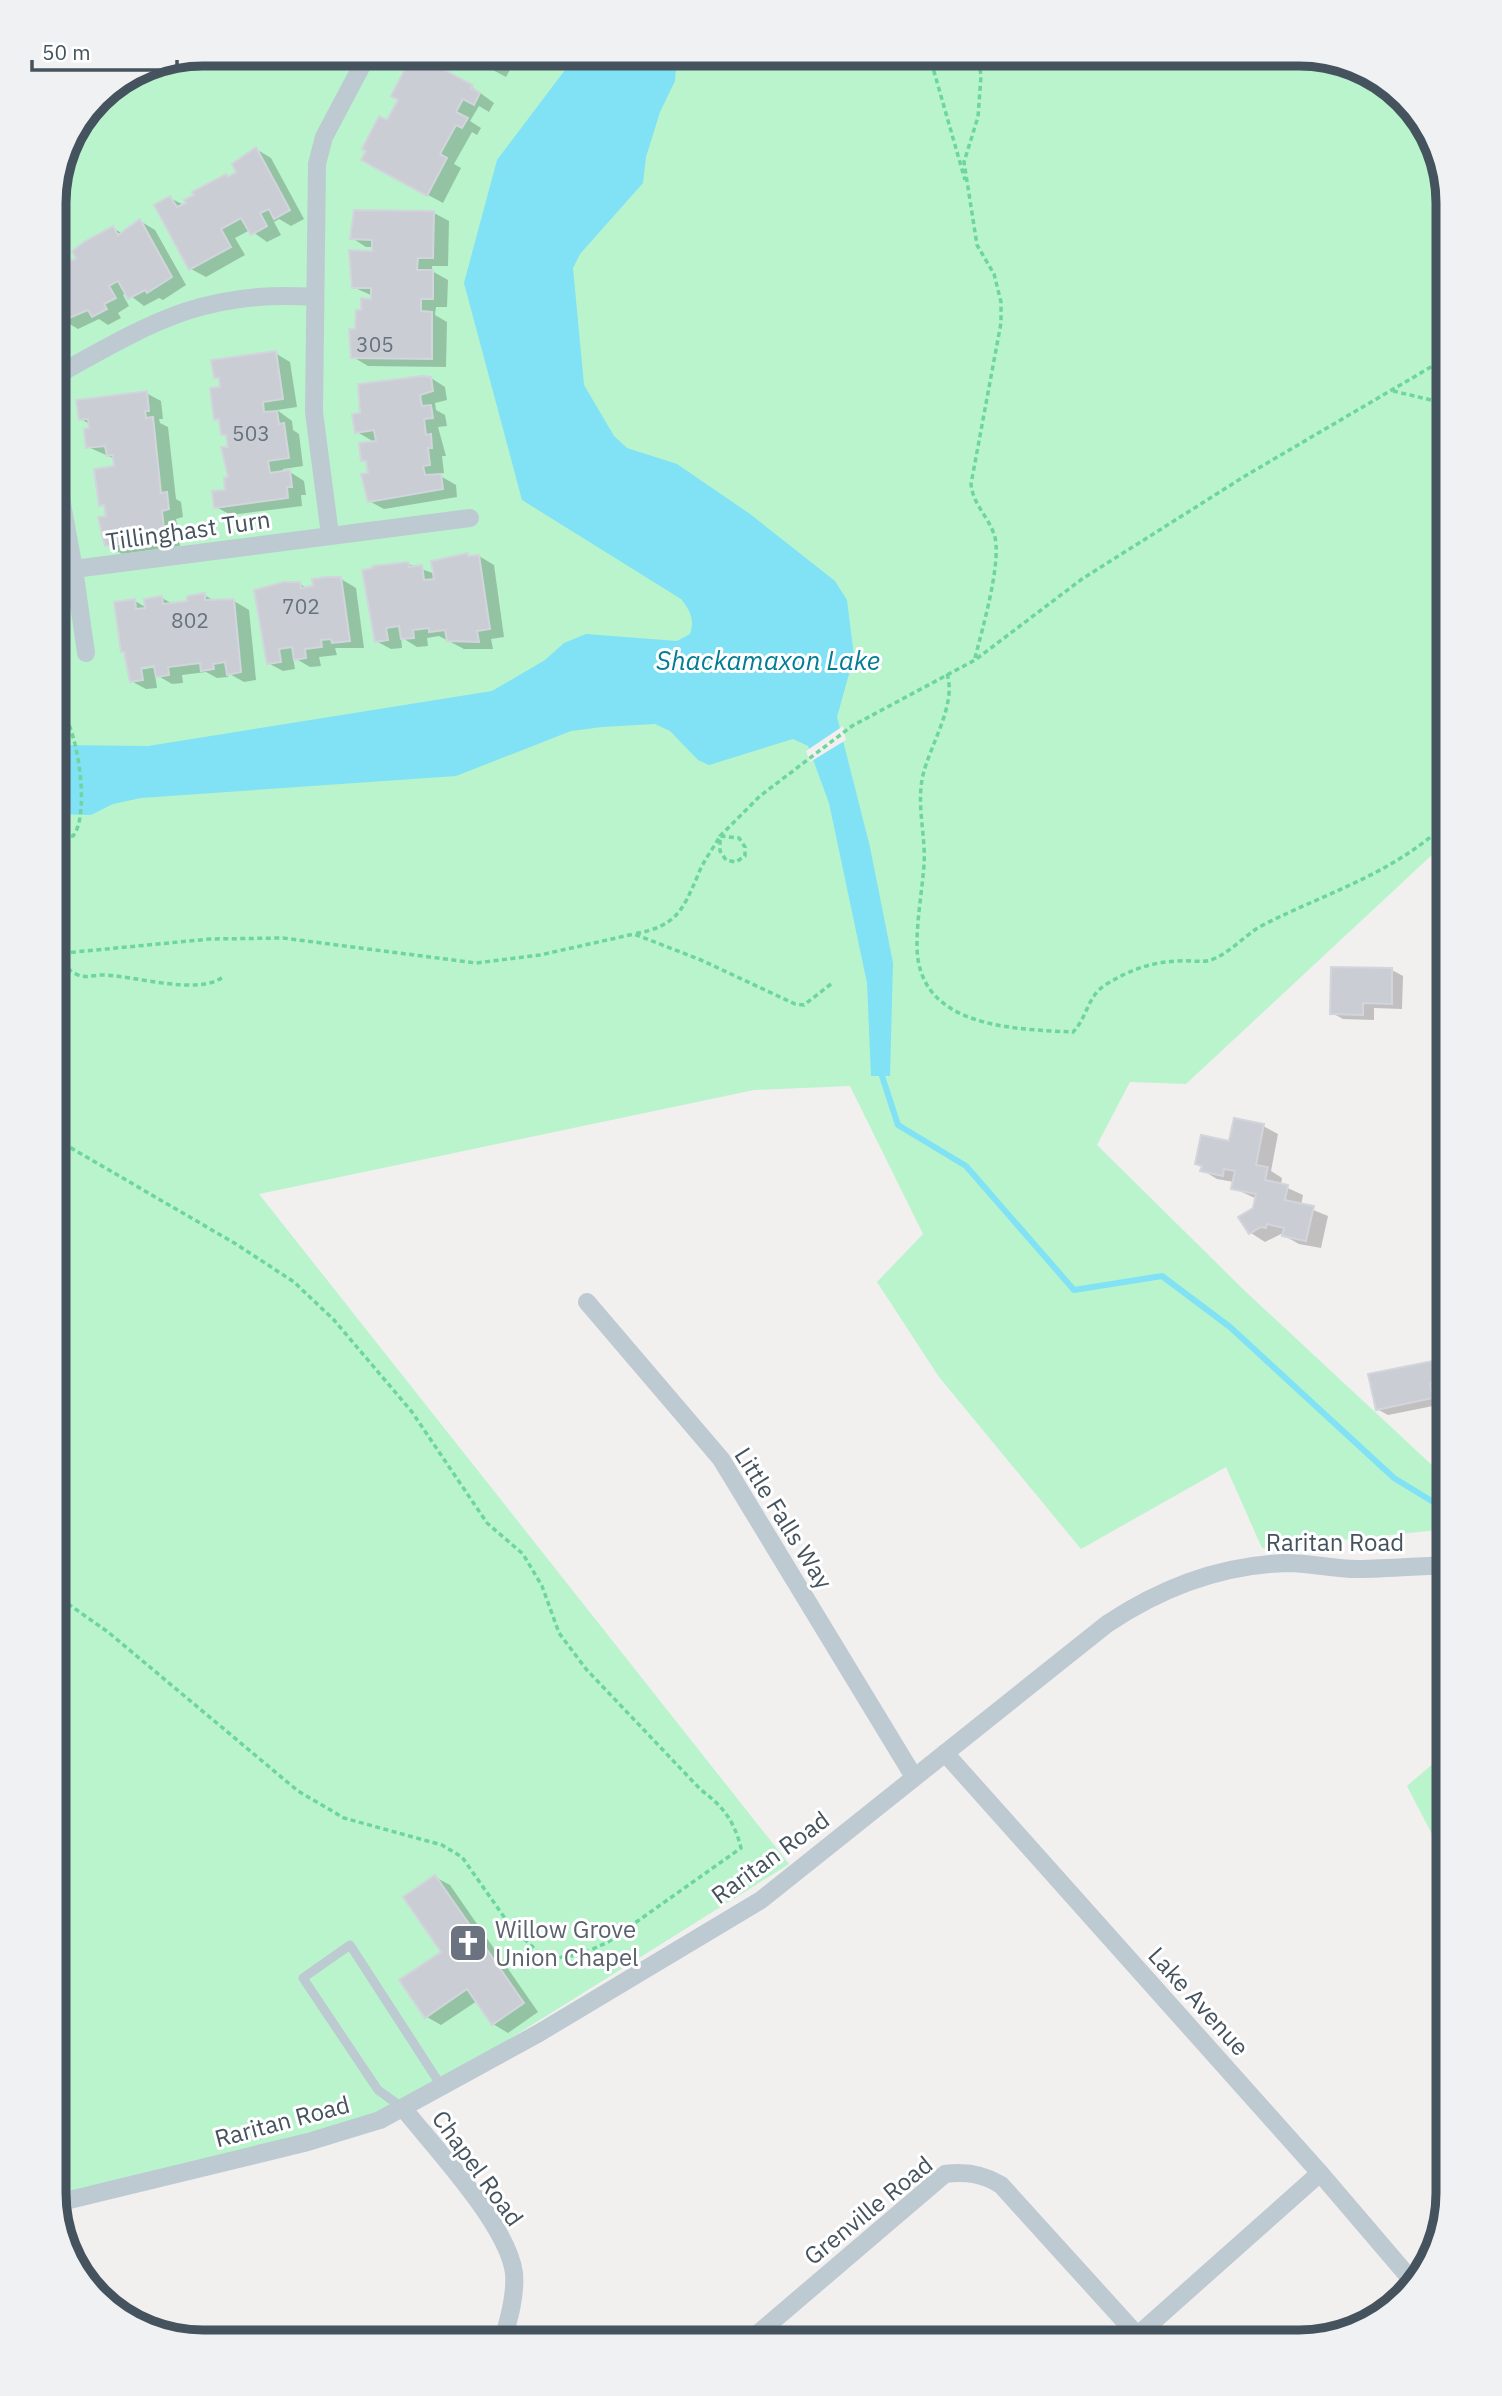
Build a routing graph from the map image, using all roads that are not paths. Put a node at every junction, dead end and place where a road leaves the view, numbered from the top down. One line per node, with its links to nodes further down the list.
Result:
1 (361, 67): 2 (street)
2 (315, 298): 3 (street); 6 (street)
3 (67, 369)
4 (470, 518): 6 (street, Tillinghast Turn)
5 (67, 532): 7 (street, Tillinghast Turn)
6 (330, 535): 7 (street, Tillinghast Turn)
7 (74, 569): 8 (street)
8 (86, 653)
9 (587, 1303): 12 (street, Little Falls Way)
10 (1436, 1566): 11 (street, Raritan Road)
11 (945, 1753): 12 (street, Raritan Road); 15 (street, Lake Avenue)
12 (914, 1777): 13 (street, Raritan Road)
13 (442, 2087): 14 (street, Raritan Road); 14 (lane)
14 (403, 2108): 16 (street, Raritan Road); 18 (street, Chapel Road)
15 (1320, 2174): 17 (street, Lake Avenue); 21 (street)
16 (67, 2201)
17 (1407, 2276)
18 (506, 2329)
19 (763, 2330): 20 (street, Grenville Road)
20 (1127, 2330)
21 (1143, 2330)

